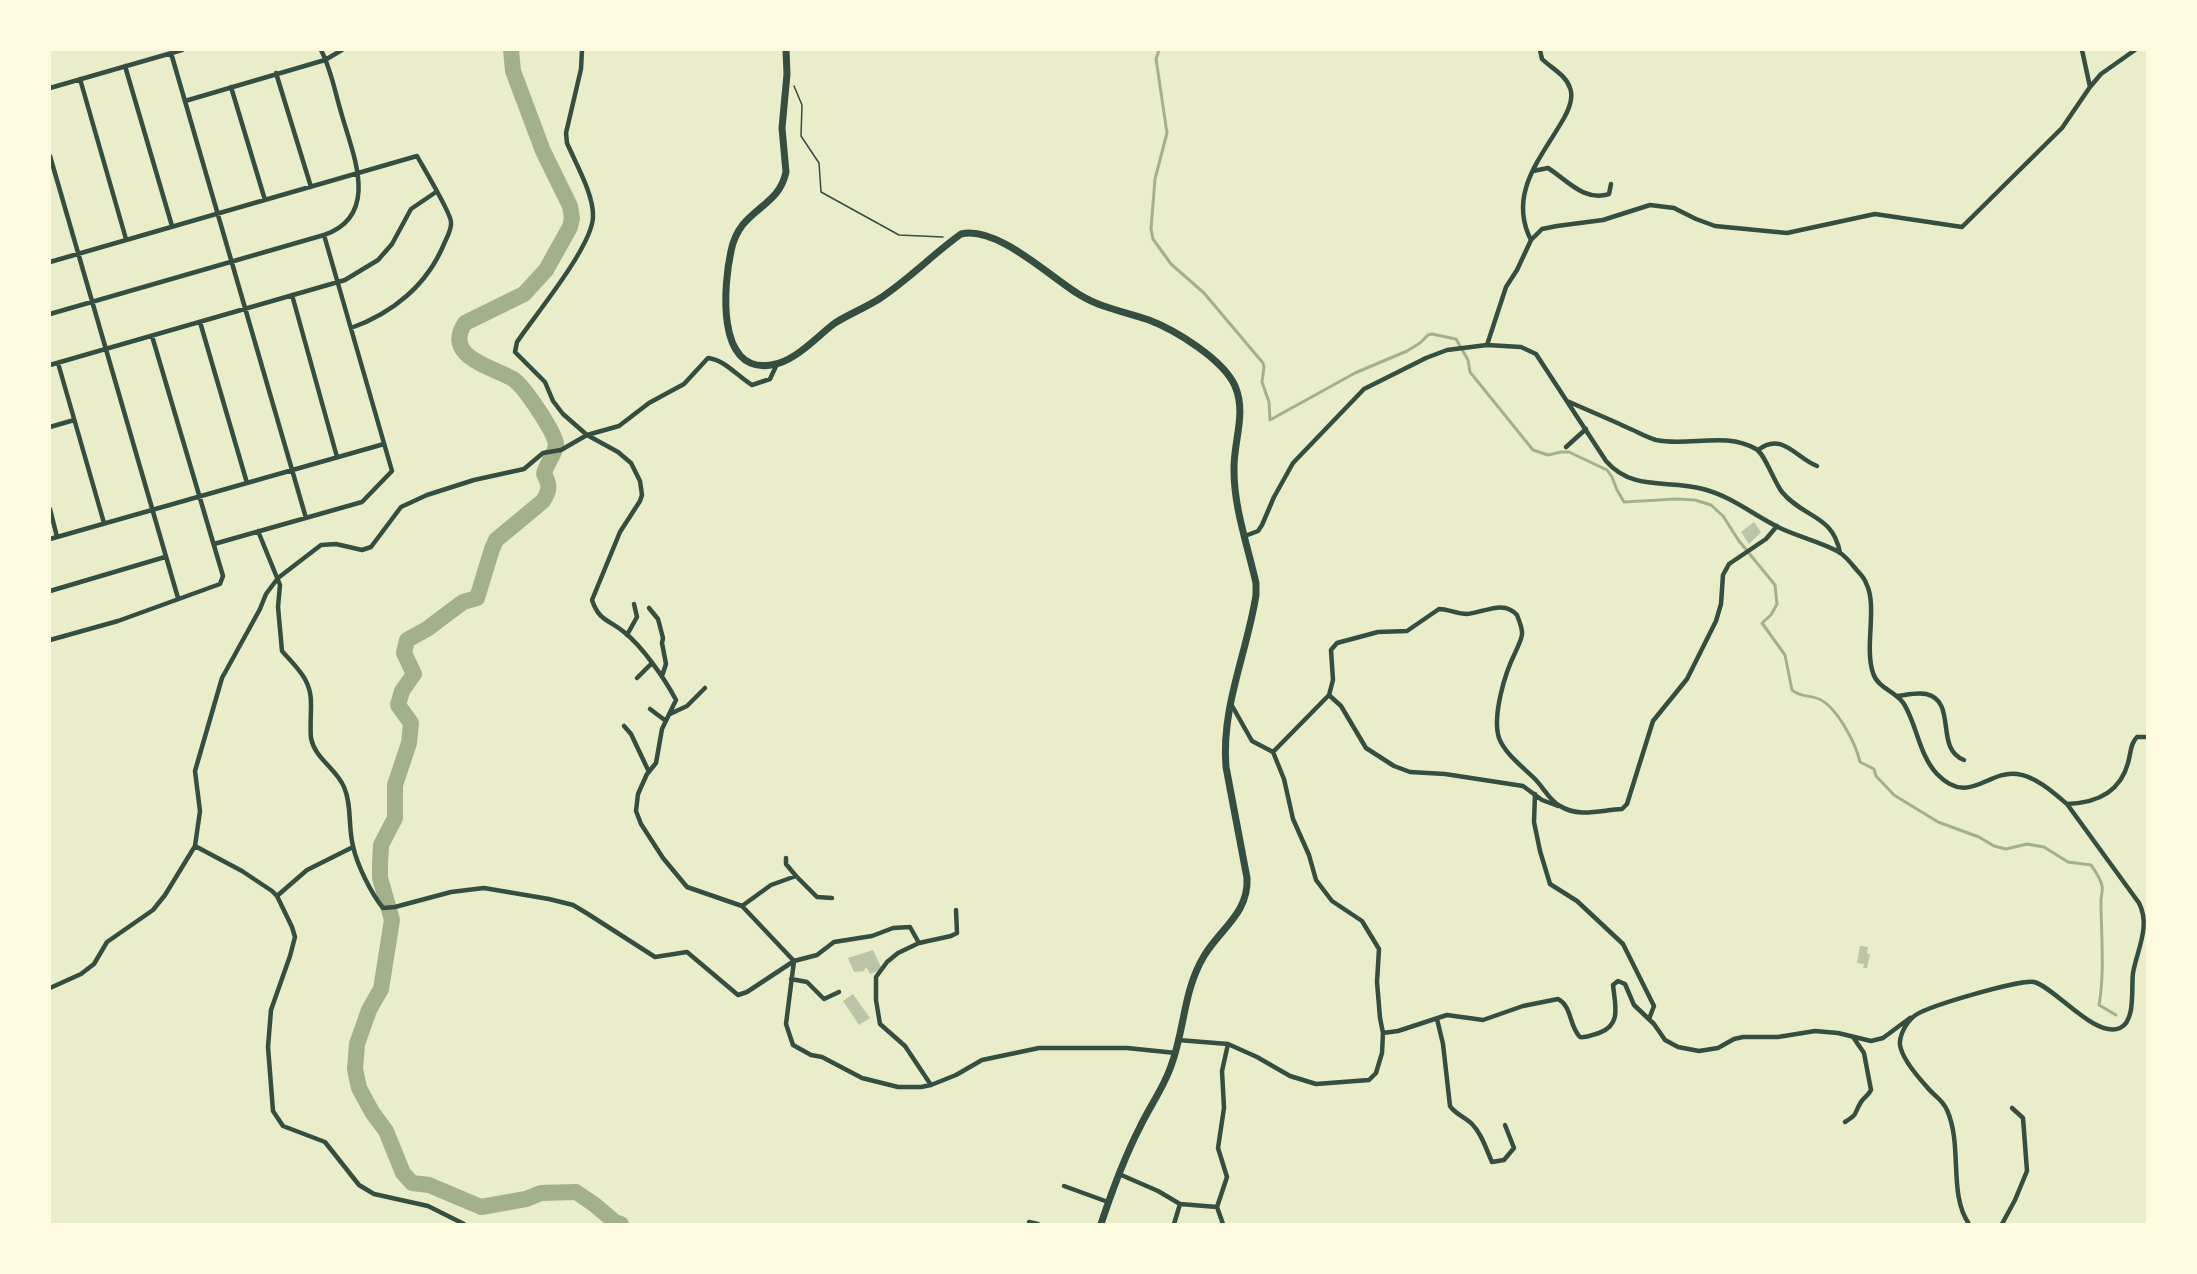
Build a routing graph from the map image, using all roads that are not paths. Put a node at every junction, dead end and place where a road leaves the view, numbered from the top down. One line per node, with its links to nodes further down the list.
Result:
1 (182, 50): 9 (street)
2 (321, 50): 10 (street)
3 (342, 50): 10 (street)
4 (582, 50): 50 (street)
5 (786, 50): 44 (main road)
6 (1540, 50): 19 (street)
7 (2082, 50): 15 (street)
8 (2135, 50): 15 (street)
9 (171, 53): 11 (street); 17 (street)
10 (326, 60): 12 (street); 20 (street)
11 (125, 66): 13 (street); 26 (street)
12 (276, 73): 14 (street); 22 (street)
13 (80, 79): 16 (street); 28 (street)
14 (231, 87): 17 (street); 24 (street)
15 (2090, 87): 29 (street)
16 (50, 88)
17 (185, 101): 25 (street)
18 (50, 156): 30 (street)
19 (1533, 171): 21 (street); 29 (street)
20 (358, 173): 22 (street); 23 (street); 27 (street)
21 (1611, 184)
22 (310, 187): 24 (street)
23 (436, 192): 33 (street); 39 (street)
24 (264, 200): 25 (street)
25 (218, 214): 26 (street); 31 (street)
26 (172, 226): 28 (street)
27 (324, 235): 31 (street); 33 (street)
28 (126, 239): 30 (street)
29 (1531, 240): 41 (street)
30 (78, 254): 32 (street); 35 (street)
31 (231, 261): 35 (street); 36 (street)
32 (50, 262)
33 (338, 282): 34 (street); 39 (street)
34 (292, 295): 36 (street); 54 (street)
35 (92, 302): 37 (street); 42 (street)
36 (245, 308): 38 (street); 56 (street)
37 (50, 314)
38 (200, 322): 40 (street); 57 (street)
39 (351, 328): 51 (street)
40 (152, 336): 42 (street); 58 (street)
41 (1487, 345): 46 (street); 65 (street)
42 (106, 349): 43 (street); 60 (street)
43 (58, 363): 45 (street); 47 (street)
44 (777, 364): 50 (street); 65 (main road)
45 (50, 365)
46 (1567, 401): 49 (street); 53 (street)
47 (74, 420): 48 (street); 62 (street)
48 (50, 427)
49 (1586, 429): 52 (street); 63 (street)
50 (587, 435): 71 (street); 76 (street)
51 (384, 444): 54 (street); 61 (street)
52 (1566, 447)
53 (1758, 450): 55 (street); 69 (street)
54 (337, 457): 56 (street)
55 (1817, 466)
56 (292, 470): 57 (street); 61 (street)
57 (247, 483): 58 (street)
58 (200, 496): 60 (street); 68 (street)
59 (50, 509): 66 (street)
60 (152, 510): 62 (street); 70 (street)
61 (306, 518): 64 (street)
62 (104, 523): 66 (street)
63 (1777, 526): 69 (street); 94 (street)
64 (258, 531): 68 (street); 71 (street)
65 (1245, 536): 84 (main road)
66 (57, 537): 67 (street)
67 (50, 539)
68 (214, 544): 73 (street)
69 (1840, 553): 83 (street)
70 (165, 557): 72 (street); 73 (street)
71 (278, 578): 95 (street); 96 (street)
72 (50, 591)
73 (178, 598): 77 (street)
74 (634, 604): 76 (street)
75 (649, 608): 79 (street)
76 (627, 635): 78 (street)
77 (50, 640)
78 (651, 664): 79 (street); 80 (street)
79 (662, 676): 86 (street)
80 (637, 678)
81 (705, 688): 86 (street)
82 (1329, 695): 89 (street); 92 (street); 94 (street)
83 (1897, 696): 90 (street); 93 (street)
84 (1230, 702): 89 (street); 113 (main road)
85 (650, 709): 86 (street)
86 (667, 718): 91 (street)
87 (624, 726): 91 (street)
88 (2148, 737): 93 (street)
89 (1273, 752): 111 (street)
90 (1964, 760)
91 (649, 772): 101 (street)
92 (1535, 794): 94 (street); 110 (street)
93 (2067, 804): 108 (street)
94 (1560, 807)
95 (195, 846): 99 (street); 106 (street)
96 (353, 847): 99 (street); 104 (street)
97 (786, 858): 98 (street)
98 (796, 876): 100 (street); 101 (street)
99 (277, 896): 126 (street)
100 (832, 898)
101 (742, 906): 104 (street)
102 (956, 910): 103 (street)
103 (919, 943): 104 (street); 116 (street)
104 (794, 961): 105 (street)
105 (791, 979): 107 (street); 116 (street)
106 (50, 988)
107 (839, 992)
108 (1913, 1016): 112 (street); 131 (street)
109 (1437, 1019): 110 (street); 111 (street); 119 (street)
110 (1649, 1019): 112 (street)
111 (1383, 1033): 114 (street)
112 (1853, 1037): 118 (street)
113 (1178, 1040): 114 (street); 115 (main road)
114 (1228, 1044): 124 (street)
115 (1176, 1053): 116 (street); 120 (main road)
116 (931, 1085)
117 (2012, 1108): 132 (street)
118 (1845, 1122)
119 (1505, 1125)
120 (1119, 1174): 122 (main road); 123 (street)
121 (1064, 1186): 122 (street)
122 (1108, 1202): 128 (main road)
123 (1180, 1204): 124 (street); 129 (street)
124 (1217, 1207): 130 (street)
125 (1029, 1222): 127 (street)
126 (464, 1224)
127 (1038, 1224)
128 (1101, 1224)
129 (1174, 1224)
130 (1223, 1224)
131 (1969, 1224)
132 (2002, 1224)

